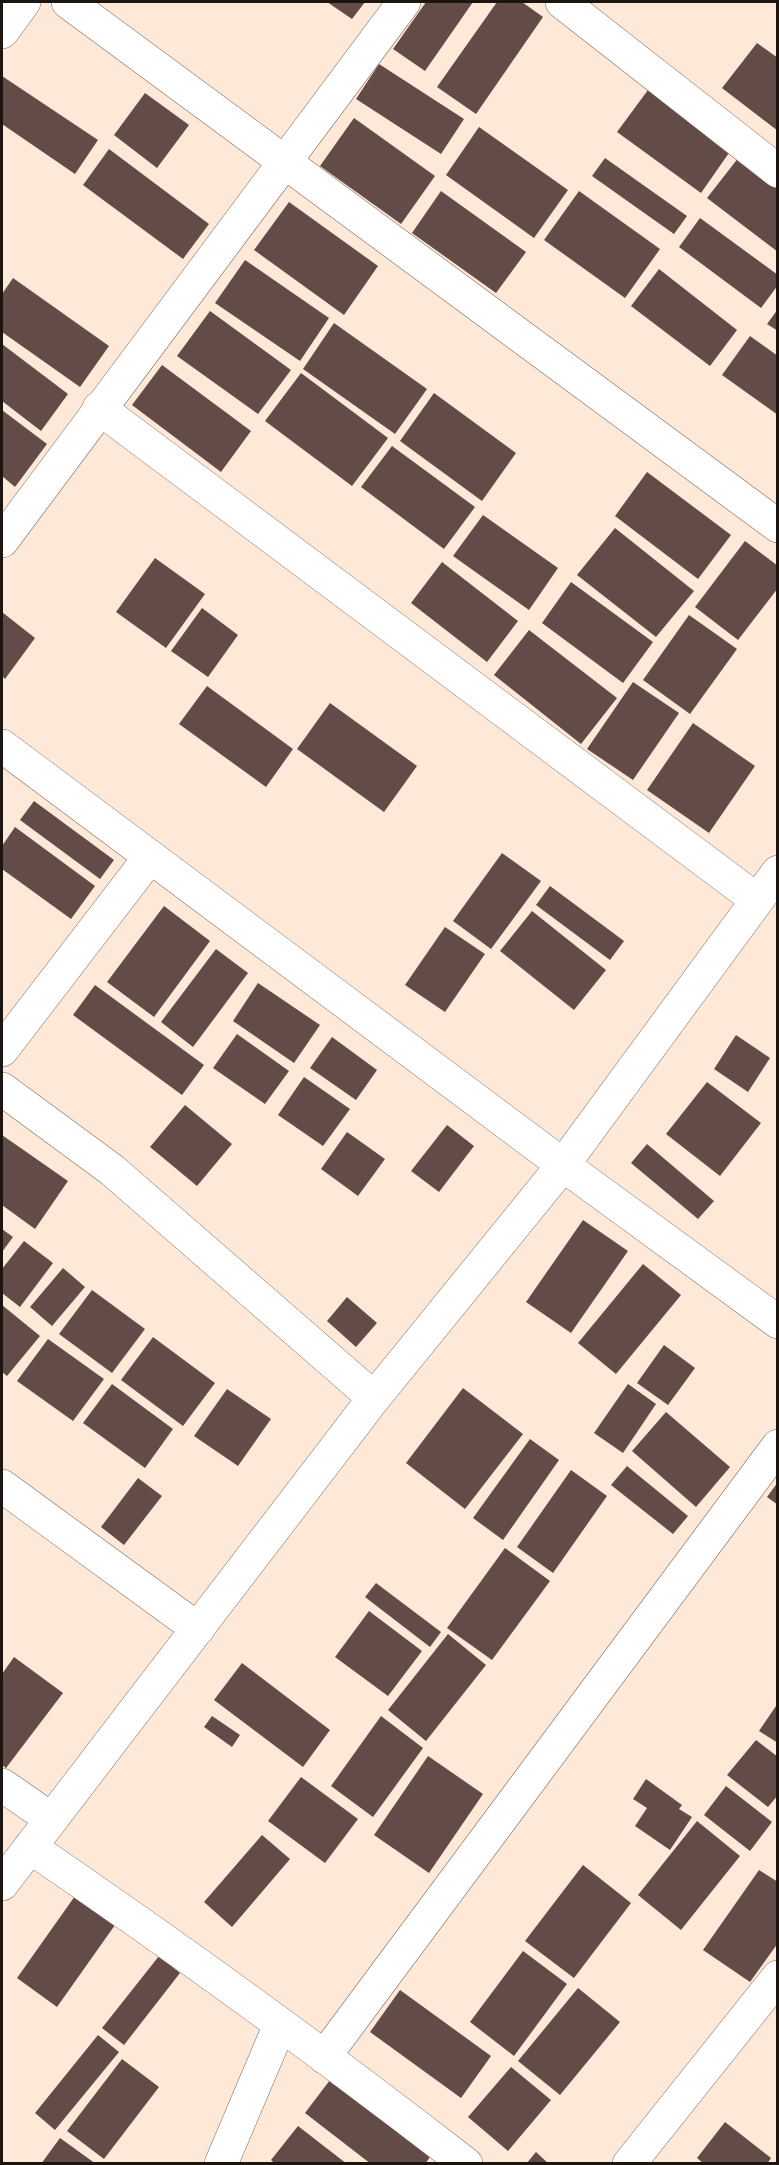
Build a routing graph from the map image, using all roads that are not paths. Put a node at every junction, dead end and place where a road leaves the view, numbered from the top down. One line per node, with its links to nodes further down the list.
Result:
1 (24, 2): 5 (street)
2 (68, 2): 6 (street)
3 (404, 2): 6 (street)
4 (562, 2): 7 (street)
5 (2, 32)
6 (283, 160): 8 (street); 9 (street)
7 (777, 171)
8 (99, 408): 10 (street); 14 (street)
9 (777, 526)
10 (2, 541)
11 (2, 746): 12 (street)
12 (150, 856): 15 (street); 17 (street)
13 (777, 872): 14 (street)
14 (757, 900): 17 (street)
15 (2, 1050)
16 (2, 1089): 19 (street)
17 (563, 1165): 18 (street); 19 (street)
18 (777, 1322)
19 (374, 1398): 22 (street)
20 (777, 1446): 29 (street)
21 (2, 1486): 22 (street)
22 (198, 1629): 24 (street)
23 (2, 1785): 24 (street)
24 (51, 1819): 25 (street)
25 (30, 1847): 26 (street); 28 (street)
26 (2, 1884)
27 (777, 1977): 32 (street)
28 (280, 2025): 29 (street); 30 (street)
29 (324, 2057): 31 (street)
30 (221, 2163)
31 (466, 2163)
32 (629, 2163)

